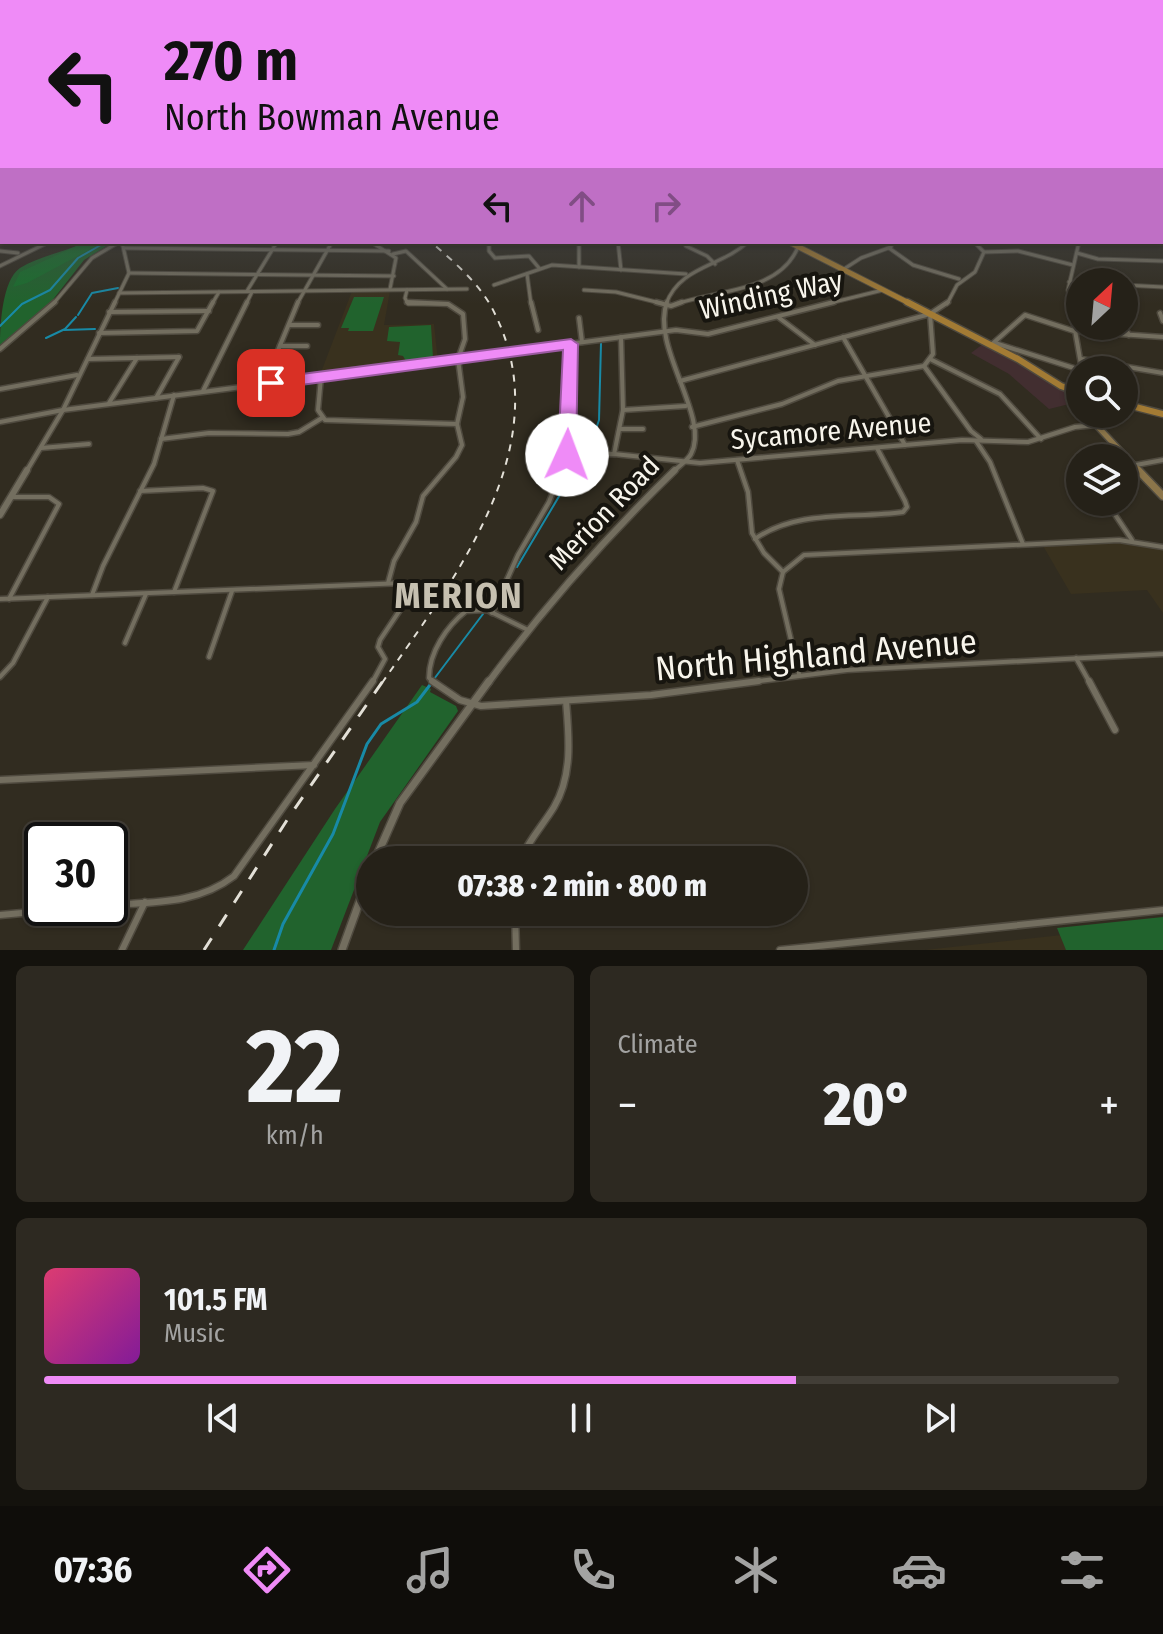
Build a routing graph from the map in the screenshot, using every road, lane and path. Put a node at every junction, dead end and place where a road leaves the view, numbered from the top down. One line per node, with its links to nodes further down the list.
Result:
1 (44, 244): 25 (street)
2 (122, 244): 18 (street); 35 (street); 79 (street)
3 (170, 244): 18 (street)
4 (276, 244): 20 (street)
5 (331, 244): 21 (street)
6 (375, 244): 22 (street)
7 (489, 244): 31 (street)
8 (579, 244): 30 (street)
9 (618, 244): 34 (street)
10 (747, 244): 27 (street)
11 (793, 244): 16 (main road)
12 (891, 244): 17 (street)
13 (976, 244): 23 (street)
14 (1079, 244): 24 (street)
15 (686, 246): 27 (street)
16 (798, 247): 33 (main road); 55 (street)
17 (889, 248): 33 (street, Winding Way); 41 (street)
18 (166, 249): 20 (street)
19 (0, 251): 25 (street)
20 (271, 251): 21 (street); 38 (street)
21 (326, 252): 22 (street); 40 (street)
22 (391, 252): 39 (street); 45 (street)
23 (984, 252): 28 (street); 41 (street)
24 (1077, 253): 26 (street); 28 (street)
25 (21, 254): 29 (street)
26 (1163, 261)
27 (715, 264): 37 (street)
28 (1073, 265): 32 (street)
29 (0, 266)
30 (579, 267): 31 (street); 34 (street)
31 (539, 268): 36 (street)
32 (1072, 268)
33 (843, 269): 50 (main road)
34 (621, 270): 37 (street)
35 (129, 273): 38 (street); 54 (street)
36 (527, 273): 42 (street); 66 (street)
37 (686, 274): 55 (street)
38 (256, 276): 40 (street); 53 (street)
39 (394, 276): 40 (street); 47 (street)
40 (311, 277): 51 (street)
41 (959, 279): 59 (street)
42 (494, 285)
43 (1138, 286): 44 (street)
44 (1163, 287)
45 (447, 289): 46 (street); 48 (street)
46 (467, 289)
47 (390, 290): 48 (street); 51 (street)
48 (407, 290): 82 (street)
49 (584, 290): 55 (street)
50 (884, 290): 59 (main road); 60 (street, Winding Way)
51 (303, 291): 53 (street); 63 (street)
52 (219, 292): 53 (street); 54 (street); 56 (street)
53 (249, 292): 95 (street)
54 (119, 293): 57 (street)
55 (665, 305): 67 (street, Merion Road)
56 (209, 311): 57 (street); 68 (street)
57 (109, 312): 68 (street)
58 (1160, 313): 62 (street)
59 (930, 314): 71 (street); 75 (main road); 83 (street)
60 (778, 317): 67 (street, Winding Way); 76 (street)
61 (579, 318): 73 (street)
62 (1163, 321)
63 (289, 325): 64 (street); 77 (street)
64 (318, 325)
65 (1066, 329): 75 (street)
66 (538, 330)
67 (666, 331): 70 (street, Winding Way); 91 (street, Merion Road)
68 (99, 333): 81 (street)
69 (1138, 336): 72 (street)
70 (621, 337): 73 (street, Winding Way); 102 (street)
71 (843, 337): 76 (street); 88 (street)
72 (1163, 337)
73 (582, 342): 74 (street, Winding Way)
74 (571, 344): 82 (street, Winding Way, bridge); 125 (street)
75 (992, 344): 85 (street); 93 (main road)
76 (815, 345): 91 (street)
77 (280, 346): 78 (street); 92 (street)
78 (307, 346)
79 (0, 349)
80 (137, 358): 81 (street); 97 (street); 98 (street)
81 (86, 359): 87 (street)
82 (458, 359): 90 (street, Winding Way); 106 (street)
83 (931, 360): 84 (street); 114 (street)
84 (924, 366): 88 (street); 112 (street)
85 (1066, 366)
86 (1138, 370): 89 (street)
87 (77, 375): 94 (street); 101 (street)
88 (865, 375): 107 (street); 120 (street)
89 (1163, 375)
90 (321, 377): 92 (street, Winding Way); 104 (street)
91 (680, 381): 99 (street, Merion Road)
92 (264, 384): 95 (street, Winding Way)
93 (1066, 387)
94 (0, 389)
95 (203, 391): 96 (street, Winding Way)
96 (174, 395): 97 (street, Winding Way); 113 (street)
97 (156, 398): 98 (street, Winding Way)
98 (109, 404): 101 (street, Winding Way)
99 (686, 406): 102 (street); 107 (street, Merion Road)
100 (1138, 408): 103 (main road)
101 (63, 410): 105 (street, Winding Way); 121 (street)
102 (623, 410): 110 (street)
103 (1163, 414)
104 (322, 418): 106 (street); 113 (street)
105 (0, 422)
106 (457, 424): 144 (street)
107 (692, 427): 124 (street, Merion Road)
108 (1075, 428): 114 (street, Sycamore Avenue)
109 (1099, 428): 119 (main road)
110 (620, 429): 111 (street); 123 (street)
111 (643, 429)
112 (971, 431): 115 (street); 117 (street)
113 (161, 439): 132 (street)
114 (1041, 439): 117 (street, Sycamore Avenue)
115 (967, 440): 116 (street, Sycamore Avenue); 120 (street, Sycamore Avenue)
116 (975, 440): 117 (street, Sycamore Avenue); 141 (street)
117 (983, 441)
118 (89, 444): 121 (street)
119 (1115, 444)
120 (905, 445): 122 (street, Sycamore Avenue)
121 (41, 448): 134 (street)
122 (877, 448): 126 (street, Sycamore Avenue); 138 (street)
123 (614, 454): 125 (street, Sycamore Avenue); 128 (street, Sycamore Avenue)
124 (691, 454): 128 (street, Merion Road); 129 (street)
125 (567, 455): 152 (street)
126 (737, 460): 129 (street, Sycamore Avenue); 137 (street)
127 (1163, 460): 130 (street)
128 (686, 462): 129 (street, Sycamore Avenue); 153 (street, Merion Road)
129 (700, 463)
130 (1138, 465)
131 (1138, 467): 133 (main road)
132 (140, 491): 146 (street); 148 (street)
133 (1163, 496)
134 (10, 497): 135 (street); 151 (street)
135 (0, 515)
136 (1116, 516): 140 (street)
137 (751, 529): 138 (street); 139 (street)
138 (762, 532): 139 (street)
139 (755, 539): 143 (street)
140 (1132, 540): 141 (street); 142 (street)
141 (1023, 544): 143 (street)
142 (1163, 547)
143 (783, 572): 158 (street)
144 (388, 583): 145 (street); 163 (street)
145 (232, 590): 146 (street); 156 (street)
146 (174, 592): 147 (street)
147 (146, 593): 148 (street); 154 (street)
148 (92, 595): 149 (street)
149 (49, 596): 151 (street); 159 (street)
150 (0, 599): 151 (street)
151 (9, 599)
152 (492, 613): 153 (street); 161 (street)
153 (528, 630): 161 (street, Merion Road)
154 (125, 643)
155 (1163, 654): 157 (street, North Highland Avenue)
156 (209, 657)
157 (1076, 658): 158 (street, North Highland Avenue); 162 (street)
158 (799, 674): 160 (street, North Highland Avenue)
159 (0, 677)
160 (566, 701): 161 (street, North Highland Avenue); 166 (street)
161 (474, 705): 165 (street, Merion Road)
162 (1115, 730)
163 (314, 765): 164 (street); 167 (street)
164 (0, 780)
165 (381, 846)
166 (526, 846)
167 (145, 902): 168 (street); 174 (street)
168 (128, 903)
169 (1163, 910): 177 (street)
170 (356, 912): 175 (street)
171 (24, 913): 172 (street)
172 (0, 915)
173 (515, 926): 176 (street)
174 (122, 950)
175 (342, 950)
176 (516, 950)
177 (780, 950)

